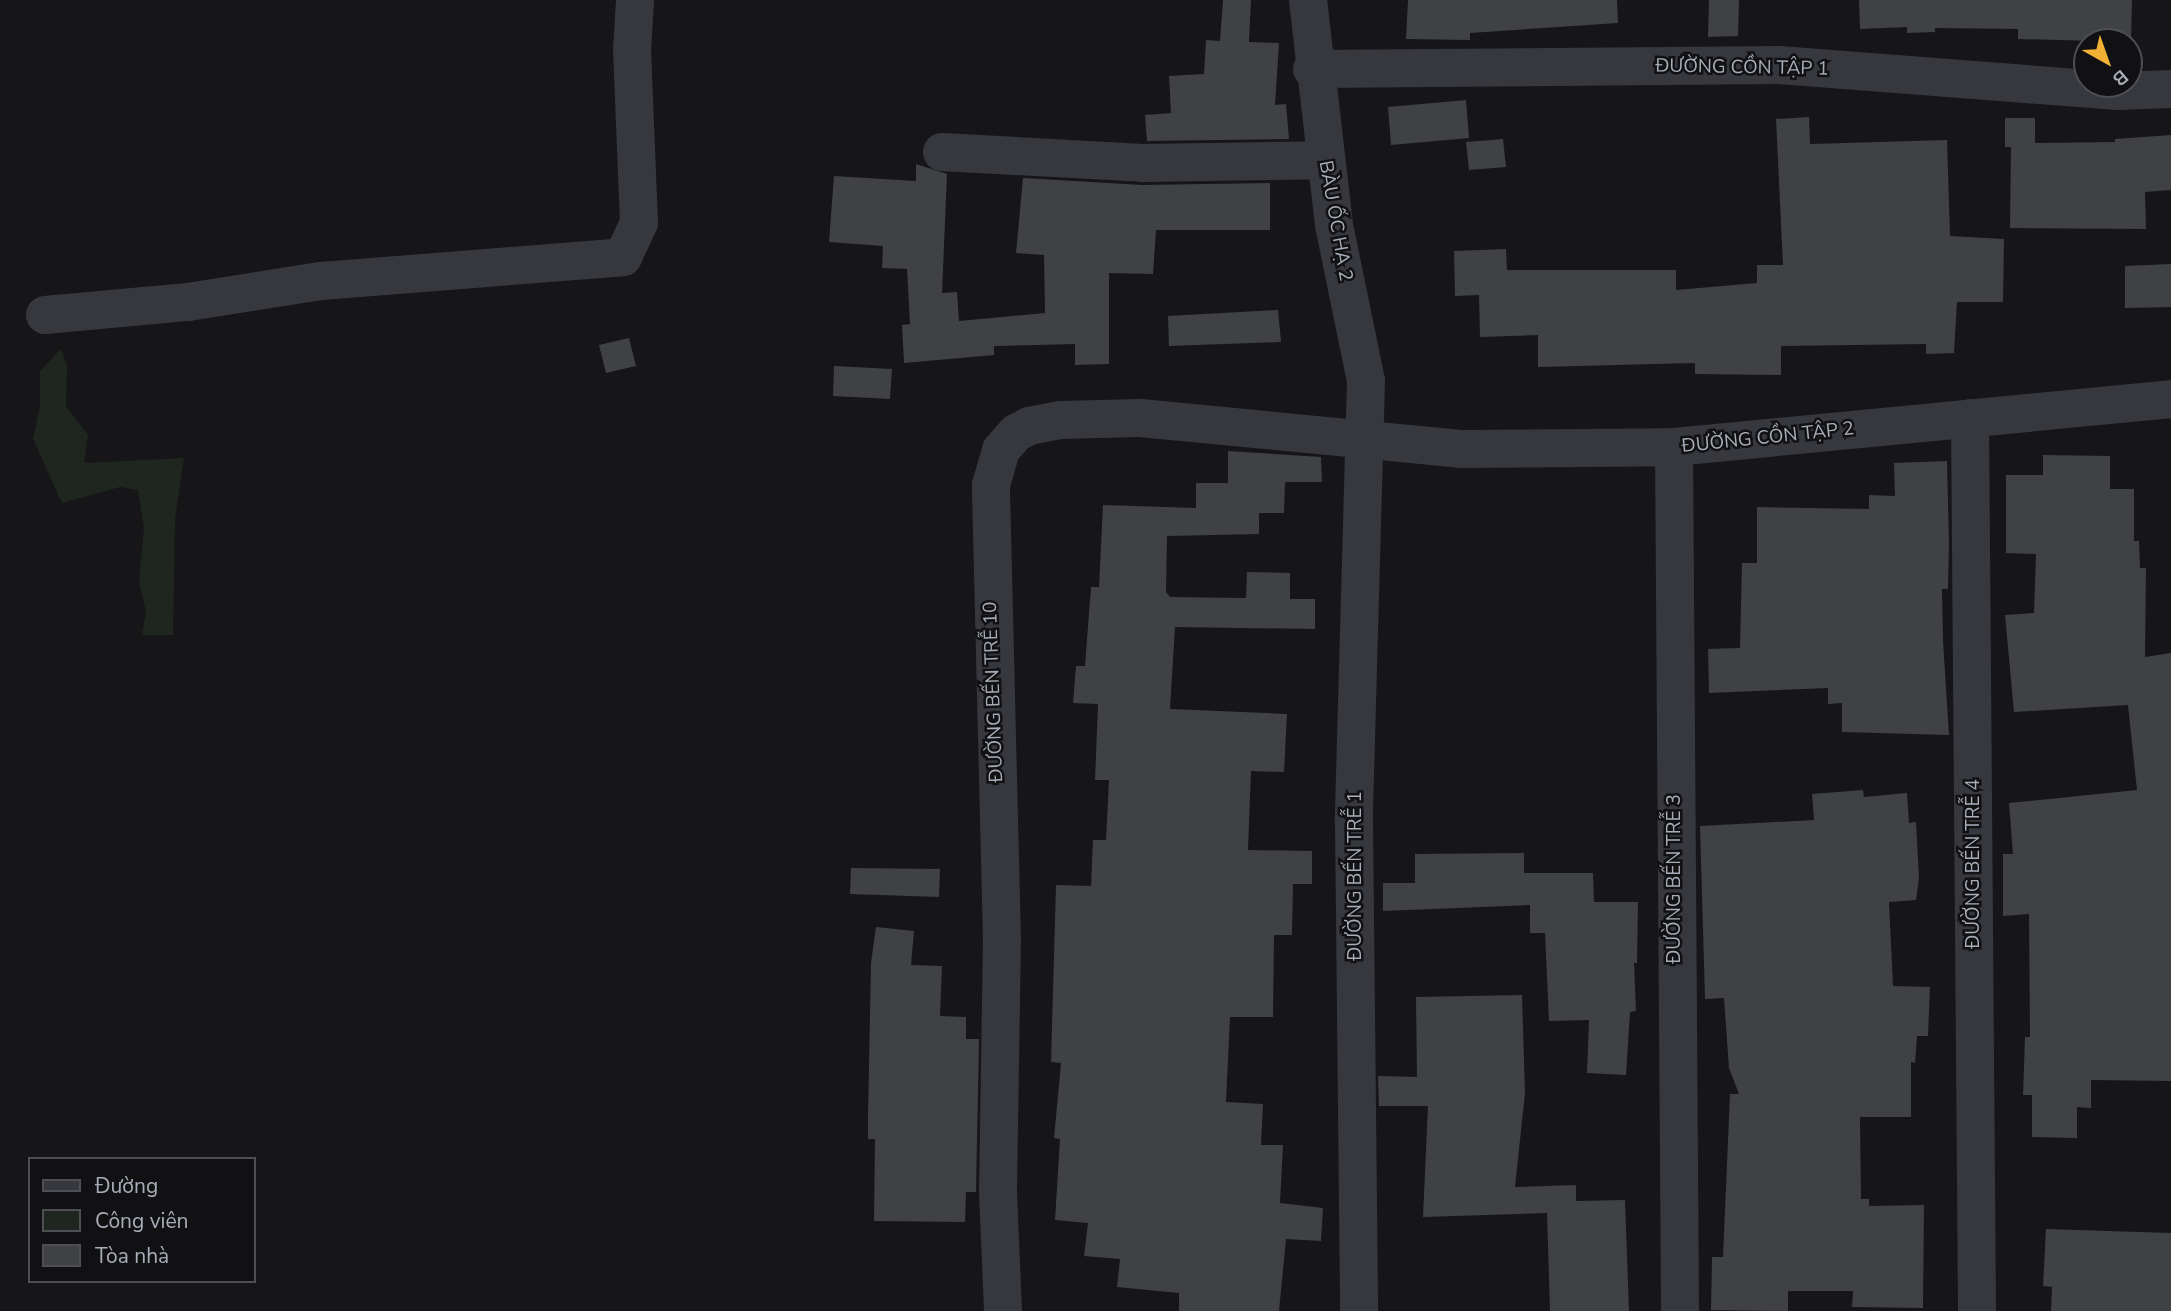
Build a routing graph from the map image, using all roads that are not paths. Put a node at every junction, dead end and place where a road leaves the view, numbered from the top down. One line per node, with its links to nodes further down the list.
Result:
1 (635, 0): 7 (street)
2 (1308, 0): 3 (street, BÀU ỐC HẠ 2)
3 (1312, 69): 4 (street, ĐƯỜNG CỒN TẬP 1); 6 (street, BÀU ỐC HẠ 2)
4 (2171, 89)
5 (942, 152): 6 (street)
6 (1324, 160): 10 (street, BÀU ỐC HẠ 2)
7 (45, 314)
8 (2171, 399): 9 (street, ĐƯỜNG CỒN TẬP 2)
9 (1970, 418): 11 (street, ĐƯỜNG CỒN TẬP 2); 15 (street, ĐƯỜNG BẾN TRỄ 4)
10 (1364, 442): 11 (street, ĐƯỜNG CỒN TẬP 2); 12 (street, ĐƯỜNG BẾN TRỄ 10); 13 (street, ĐƯỜNG BẾN TRỄ 1)
11 (1674, 447): 14 (street, ĐƯỜNG BẾN TRỄ 3)
12 (1003, 1311)
13 (1359, 1311)
14 (1680, 1311)
15 (1977, 1311)

